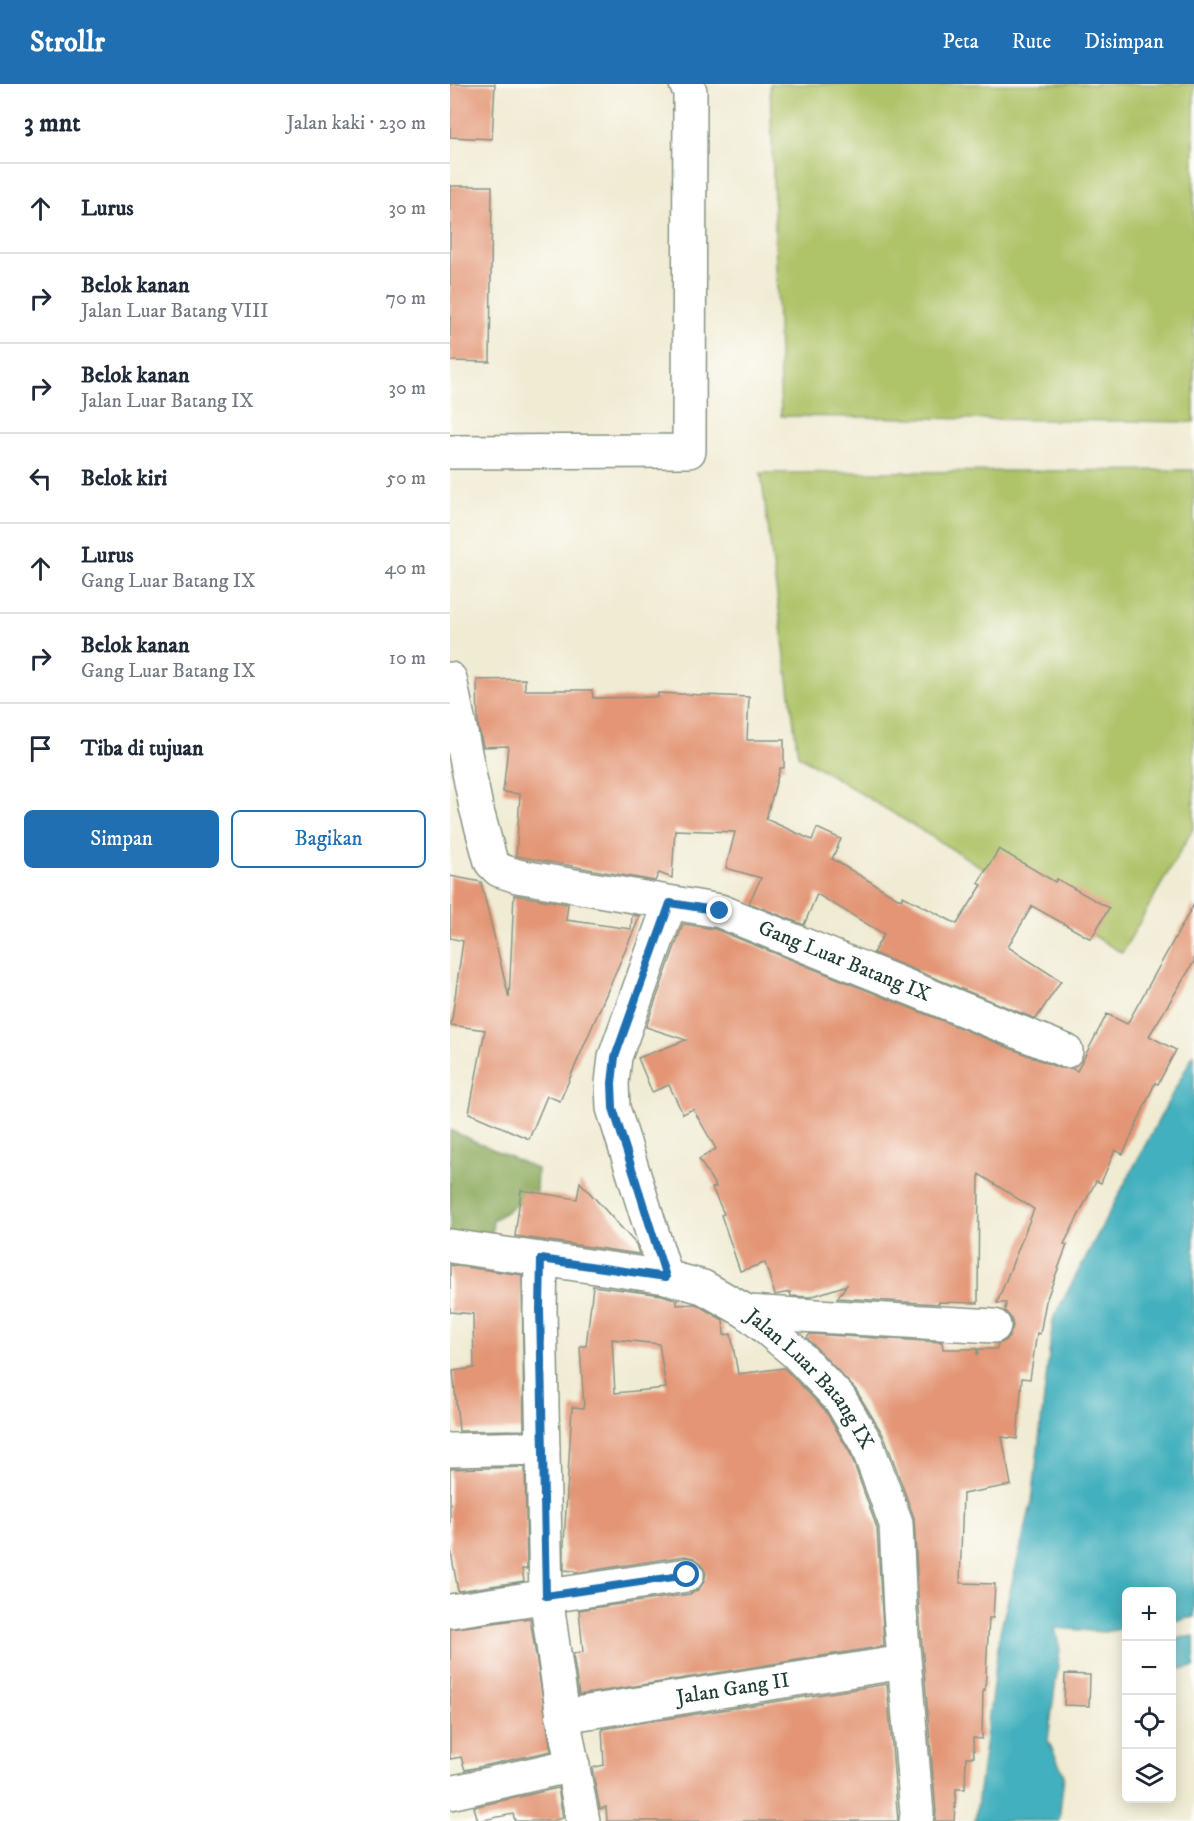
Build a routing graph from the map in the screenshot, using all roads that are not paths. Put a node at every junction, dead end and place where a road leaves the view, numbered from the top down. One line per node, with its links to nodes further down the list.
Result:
1 (686, 84): 2 (street)
2 (450, 452)
3 (450, 679): 4 (street, Gang Luar Batang IX)
4 (670, 903): 5 (street, Gang Luar Batang IX); 8 (street)
5 (1066, 1051)
6 (450, 1246): 7 (street, Jalan Luar Batang IX)
7 (541, 1259): 8 (street, Jalan Luar Batang IX); 11 (street)
8 (666, 1277): 9 (street, Jalan Luar Batang IX)
9 (747, 1312): 10 (street); 16 (street, Jalan Luar Batang IX)
10 (994, 1326)
11 (543, 1448): 12 (street); 14 (street)
12 (450, 1450)
13 (687, 1575): 14 (street)
14 (546, 1596): 15 (street); 17 (street)
15 (450, 1611)
16 (904, 1662): 17 (street, Jalan Gang II); 21 (street, Jalan Luar Batang IX)
17 (563, 1716): 18 (street)
18 (573, 1765): 19 (street); 20 (street)
19 (450, 1793)
20 (583, 1821)
21 (916, 1821)

